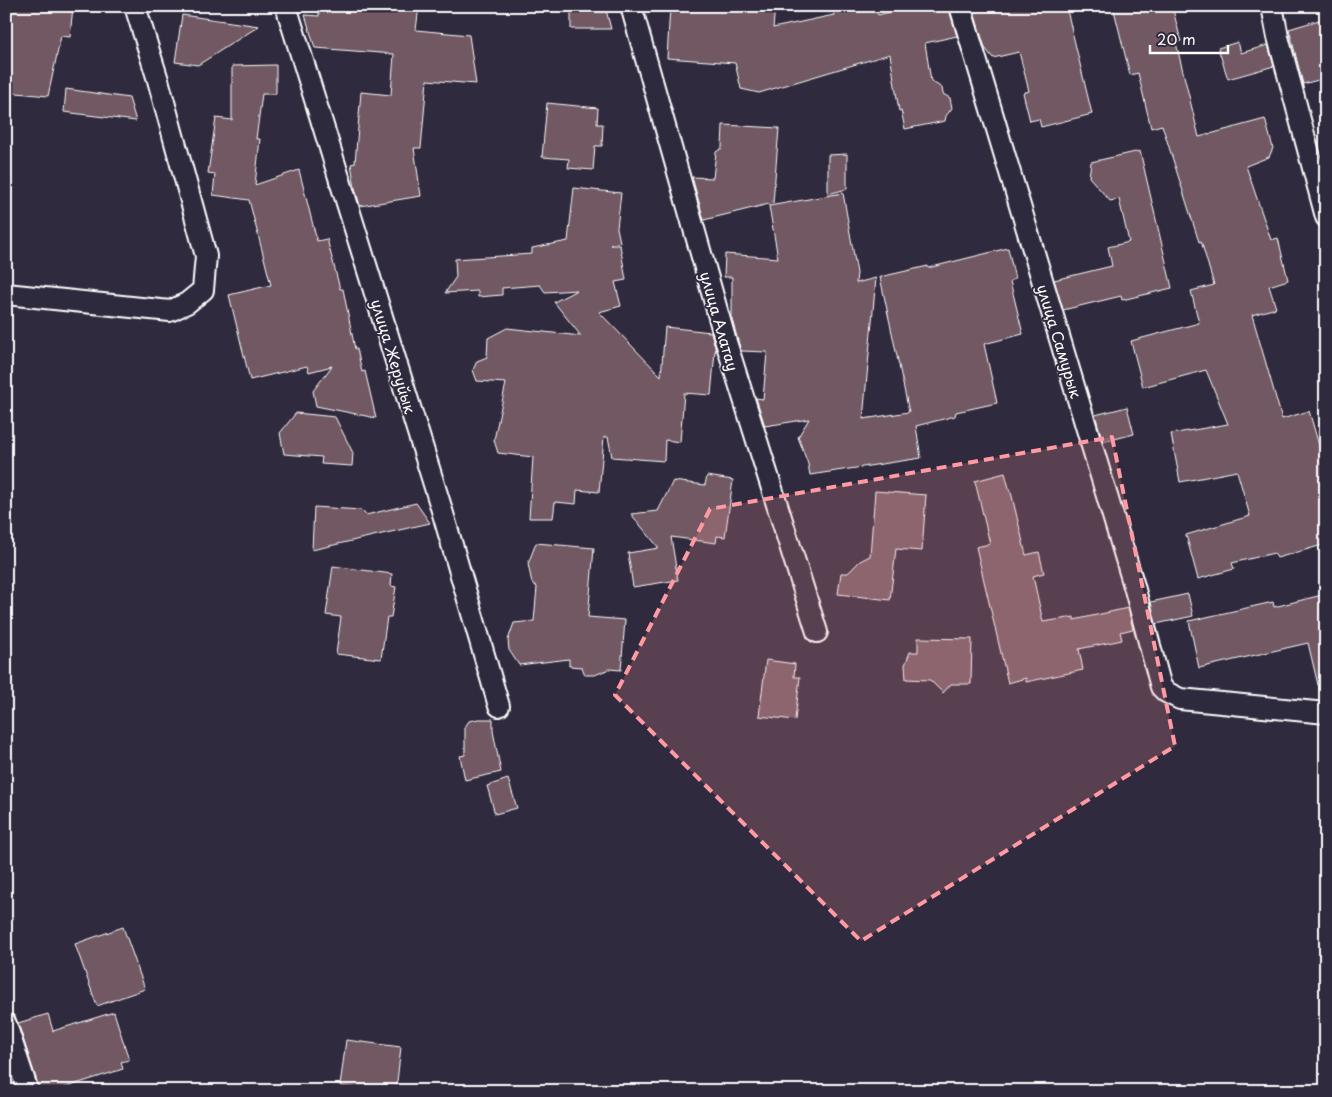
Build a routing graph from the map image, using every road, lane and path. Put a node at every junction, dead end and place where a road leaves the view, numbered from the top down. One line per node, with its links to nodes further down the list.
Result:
1 (135, 6): 7 (street)
2 (286, 6): 9 (street, улица Жеруйык)
3 (631, 6): 8 (street, улица Алатау)
4 (960, 6): 10 (street, улица Самурык)
5 (1272, 6): 6 (street)
6 (1326, 216)
7 (6, 294)
8 (817, 632)
9 (499, 706)
10 (1326, 713)
11 (6, 1024): 12 (street)
12 (28, 1091)

